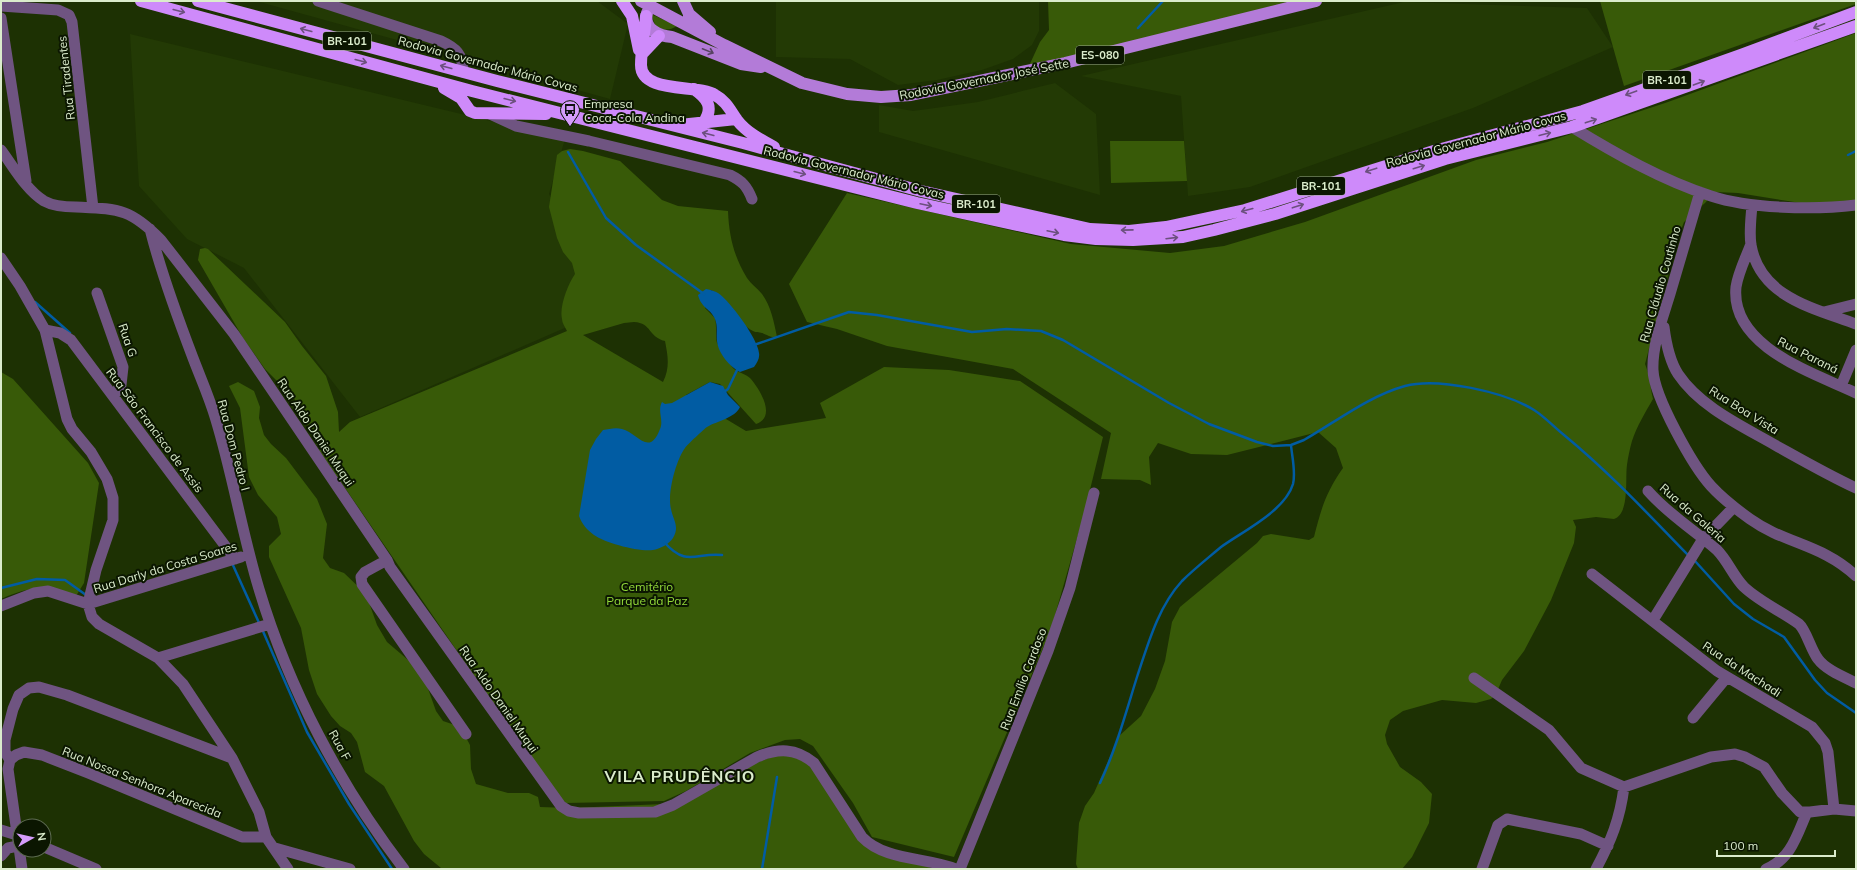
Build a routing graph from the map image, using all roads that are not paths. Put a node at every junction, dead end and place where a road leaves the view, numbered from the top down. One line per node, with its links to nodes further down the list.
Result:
1 (141, 1): 17 (highway, Rodovia Governador Mário Covas / BR-101, one-way to 17)
2 (198, 1): 16 (highway, Rodovia Governador Mário Covas / BR-101, one-way to 2)
3 (318, 1): 16 (street)
4 (622, 1): 14 (highway)
5 (683, 1): 11 (main road)
6 (1316, 1): 15 (main road, Rodovia Governador José Sette / ES-080)
7 (1, 6): 39 (street, Rua Tiradentes)
8 (648, 6): 11 (main road); 13 (main road); 14 (highway)
9 (1856, 12): 33 (highway, Rodovia Governador Mário Covas / BR-101, one-way to 33)
10 (1, 18): 34 (street)
11 (688, 19): 13 (main road); 15 (main road, Rodovia Governador José Sette / ES-080)
12 (1856, 26): 29 (highway, Rodovia Governador Mário Covas / BR-101, one-way to 12)
13 (666, 36): 14 (highway); 15 (main road, one-way to 15)
14 (642, 57): 19 (highway)
15 (773, 69)
16 (463, 72): 18 (highway, Rodovia Governador Mário Covas / BR-101)
17 (410, 74): 20 (highway, Rodovia Governador Mário Covas / BR-101); 21 (highway)
18 (497, 81): 20 (highway); 28 (highway, Rodovia Governador Mário Covas / BR-101)
19 (693, 88): 25 (highway); 26 (highway)
20 (472, 91): 21 (highway); 24 (highway, Rodovia Governador Mário Covas / BR-101, one-way to 24)
21 (467, 105): 23 (highway)
22 (515, 113): 23 (highway); 24 (highway); 27 (street)
23 (490, 114): 27 (street)
24 (574, 117): 30 (highway, Rodovia Governador Mário Covas / BR-101)
25 (704, 122): 26 (highway); 28 (highway)
26 (739, 123): 31 (highway); 33 (highway)
27 (516, 126): 36 (street)
28 (673, 126): 31 (highway, Rodovia Governador Mário Covas / BR-101, one-way to 28)
29 (1572, 127): 30 (highway, Rodovia Governador Mário Covas / BR-101, one-way to 29); 35 (street)
30 (637, 132): 31 (highway)
31 (743, 143): 33 (highway, Rodovia Governador Mário Covas / BR-101)
32 (1, 150): 34 (street, Rua Aldo Daniel Muqui)
33 (790, 156)
34 (26, 184): 39 (street, Rua Aldo Daniel Muqui)
35 (1700, 192): 37 (street); 46 (street, Rua Cláudio Coutinho)
36 (752, 199)
37 (1752, 205): 38 (street); 41 (street)
38 (1856, 205)
39 (93, 208): 40 (street, Rua Aldo Daniel Muqui)
40 (150, 229): 58 (street, Rua Dom Pedro I); 60 (street, Rua Aldo Daniel Muqui)
41 (1751, 244): 45 (street); 50 (street, Rua Paraná)
42 (1, 258): 48 (street)
43 (97, 293): 52 (street, Rua G)
44 (1856, 304): 45 (street)
45 (1824, 312): 47 (street)
46 (1663, 317): 53 (street, Rua Boa Vista); 56 (street, Rua Cláudio Coutinho)
47 (1856, 324)
48 (45, 330): 52 (street, Rua São Francisco de Assis); 63 (street)
49 (1856, 350): 50 (street)
50 (1841, 386): 51 (street, Rua Paraná)
51 (1856, 393)
52 (114, 395): 59 (street, Rua São Francisco de Assis)
53 (1856, 488)
54 (1648, 491): 57 (street, Rua da Galeria)
55 (1094, 493): 96 (street, Rua Emílio Cardoso)
56 (1734, 507): 57 (street); 62 (street, Rua Cláudio Coutinho)
57 (1703, 539): 65 (street); 70 (street, Rua da Galeria)
58 (249, 554): 59 (street, Rua Darly da Costa Soares); 66 (street, Rua Dom Pedro I)
59 (235, 558): 63 (street, Rua Darly da Costa Soares)
60 (386, 560): 72 (street); 95 (street, Rua Aldo Daniel Muqui)
61 (1592, 574): 65 (street, Rua da Machadi)
62 (1856, 576)
63 (88, 604): 64 (street); 67 (street)
64 (1, 606)
65 (1653, 620): 68 (street, Rua da Machadi)
66 (270, 624): 67 (street); 94 (street, Rua F)
67 (158, 658): 73 (street)
68 (1727, 677): 71 (street); 76 (street, Rua da Machadi)
69 (1474, 678): 75 (street)
70 (1856, 683)
71 (1693, 718)
72 (466, 734)
73 (232, 758): 74 (street); 82 (street)
74 (10, 760): 79 (street); 82 (street, Rua Nossa Senhora Aparecida)
75 (1624, 787): 78 (street); 84 (street)
76 (1834, 809): 77 (street); 78 (street)
77 (1856, 811)
78 (1807, 812): 99 (street)
79 (15, 818)
80 (1, 830): 81 (street)
81 (12, 836)
82 (266, 837): 85 (street)
83 (12, 844): 87 (street)
84 (1608, 846): 97 (street); 98 (street)
85 (275, 848): 91 (street); 92 (street); 93 (street)
86 (52, 850): 90 (street)
87 (1, 856)
88 (21, 858): 89 (street)
89 (22, 869)
90 (96, 869)
91 (279, 869)
92 (288, 869)
93 (350, 869)
94 (404, 869)
95 (956, 869)
96 (960, 869)
97 (1482, 869)
98 (1596, 869)
99 (1766, 869)

